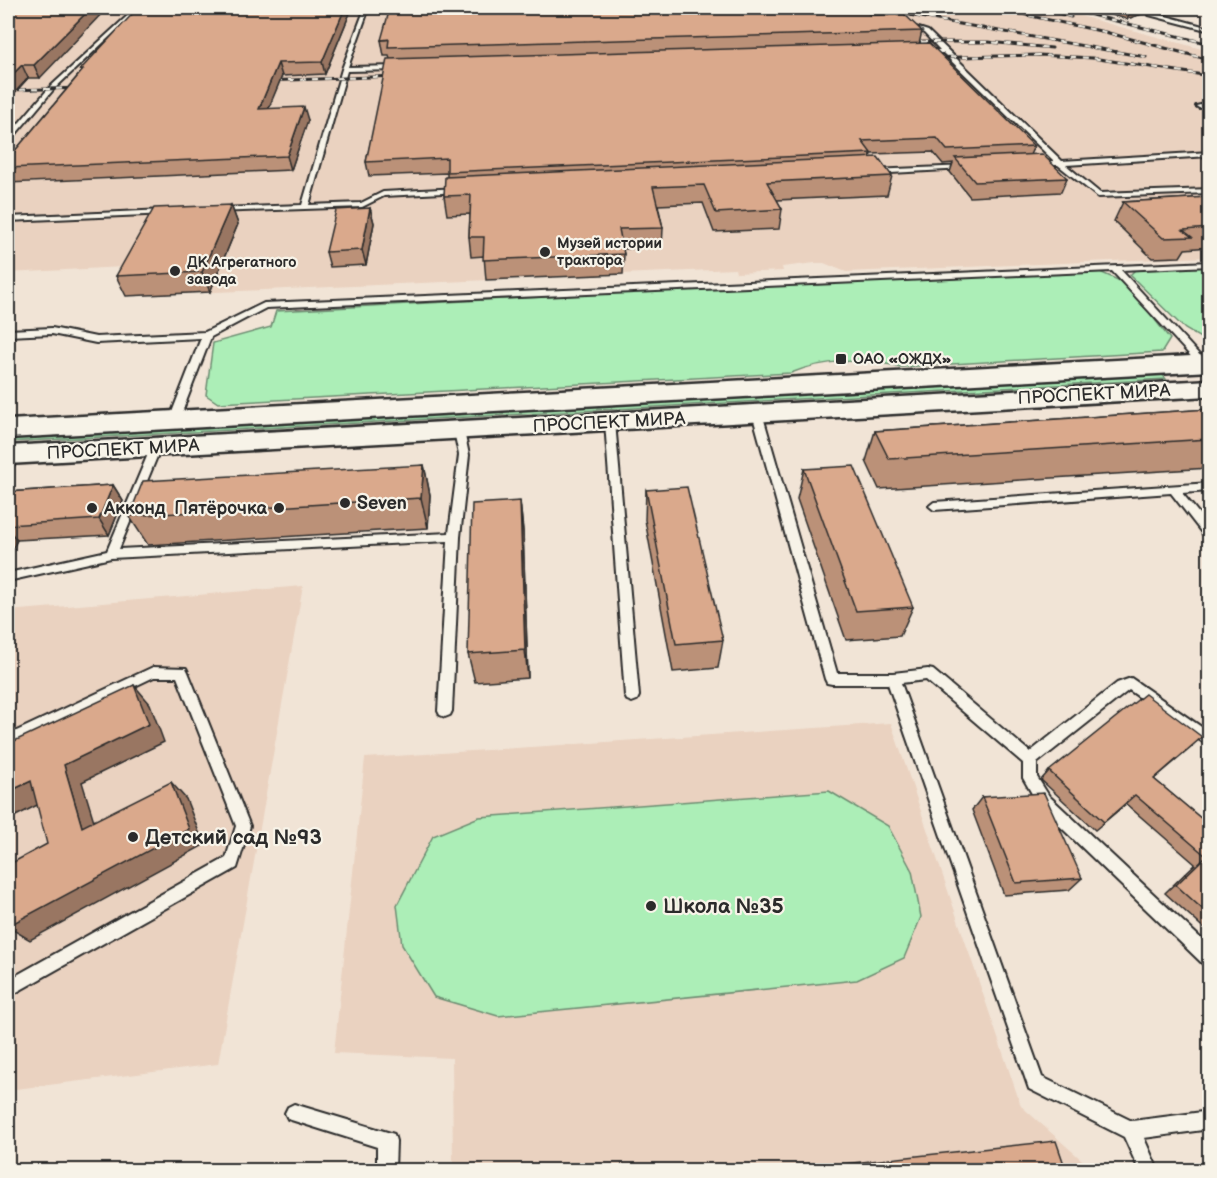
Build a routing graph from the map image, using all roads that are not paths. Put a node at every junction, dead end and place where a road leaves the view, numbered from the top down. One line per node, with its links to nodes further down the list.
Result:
1 (138, 8): 12 (lane)
2 (367, 8): 9 (lane)
3 (1151, 15): 5 (lane)
4 (896, 22): 6 (lane)
5 (1209, 30)
6 (944, 51): 7 (lane); 14 (lane)
7 (920, 52)
8 (405, 68): 9 (lane)
9 (345, 69): 20 (lane)
10 (1209, 105): 11 (lane)
11 (1199, 106)
12 (8, 140)
13 (1209, 154): 14 (lane)
14 (1060, 163): 15 (lane); 19 (lane)
15 (1025, 165)
16 (977, 167): 17 (lane)
17 (858, 172)
18 (466, 190): 20 (lane)
19 (1209, 191)
20 (305, 206): 21 (lane)
21 (212, 210)
22 (178, 212): 23 (lane)
23 (12, 219): 24 (lane)
24 (8, 231)
25 (1209, 264): 26 (lane)
26 (1114, 268): 28 (lane); 29 (lane)
27 (8, 333): 28 (lane)
28 (207, 335): 31 (lane)
29 (1208, 371): 30 (main road, ПРОСПЕКТ МИРА); 31 (main road, ПРОСПЕКТ МИРА)
30 (757, 413): 32 (main road, ПРОСПЕКТ МИРА); 44 (lane)
31 (174, 420): 33 (main road, ПРОСПЕКТ МИРА)
32 (610, 422): 34 (main road, ПРОСПЕКТ МИРА); 45 (lane)
33 (8, 429)
34 (459, 431): 35 (main road, ПРОСПЕКТ МИРА); 41 (lane)
35 (156, 447): 36 (main road, ПРОСПЕКТ МИРА); 42 (lane)
36 (8, 455)
37 (1209, 487): 38 (lane)
38 (1173, 489): 39 (lane); 40 (lane)
39 (934, 506)
40 (1209, 536)
41 (454, 537): 42 (lane); 46 (lane)
42 (111, 554): 43 (lane)
43 (8, 578)
44 (893, 678): 49 (lane); 54 (lane)
45 (632, 696)
46 (445, 711)
47 (8, 741): 51 (lane)
48 (1209, 741): 49 (lane)
49 (1030, 760): 50 (lane)
50 (1209, 959)
51 (8, 989)
52 (294, 1113): 55 (lane)
53 (1209, 1120): 54 (lane)
54 (1131, 1130): 56 (lane)
55 (386, 1170)
56 (1149, 1170)

